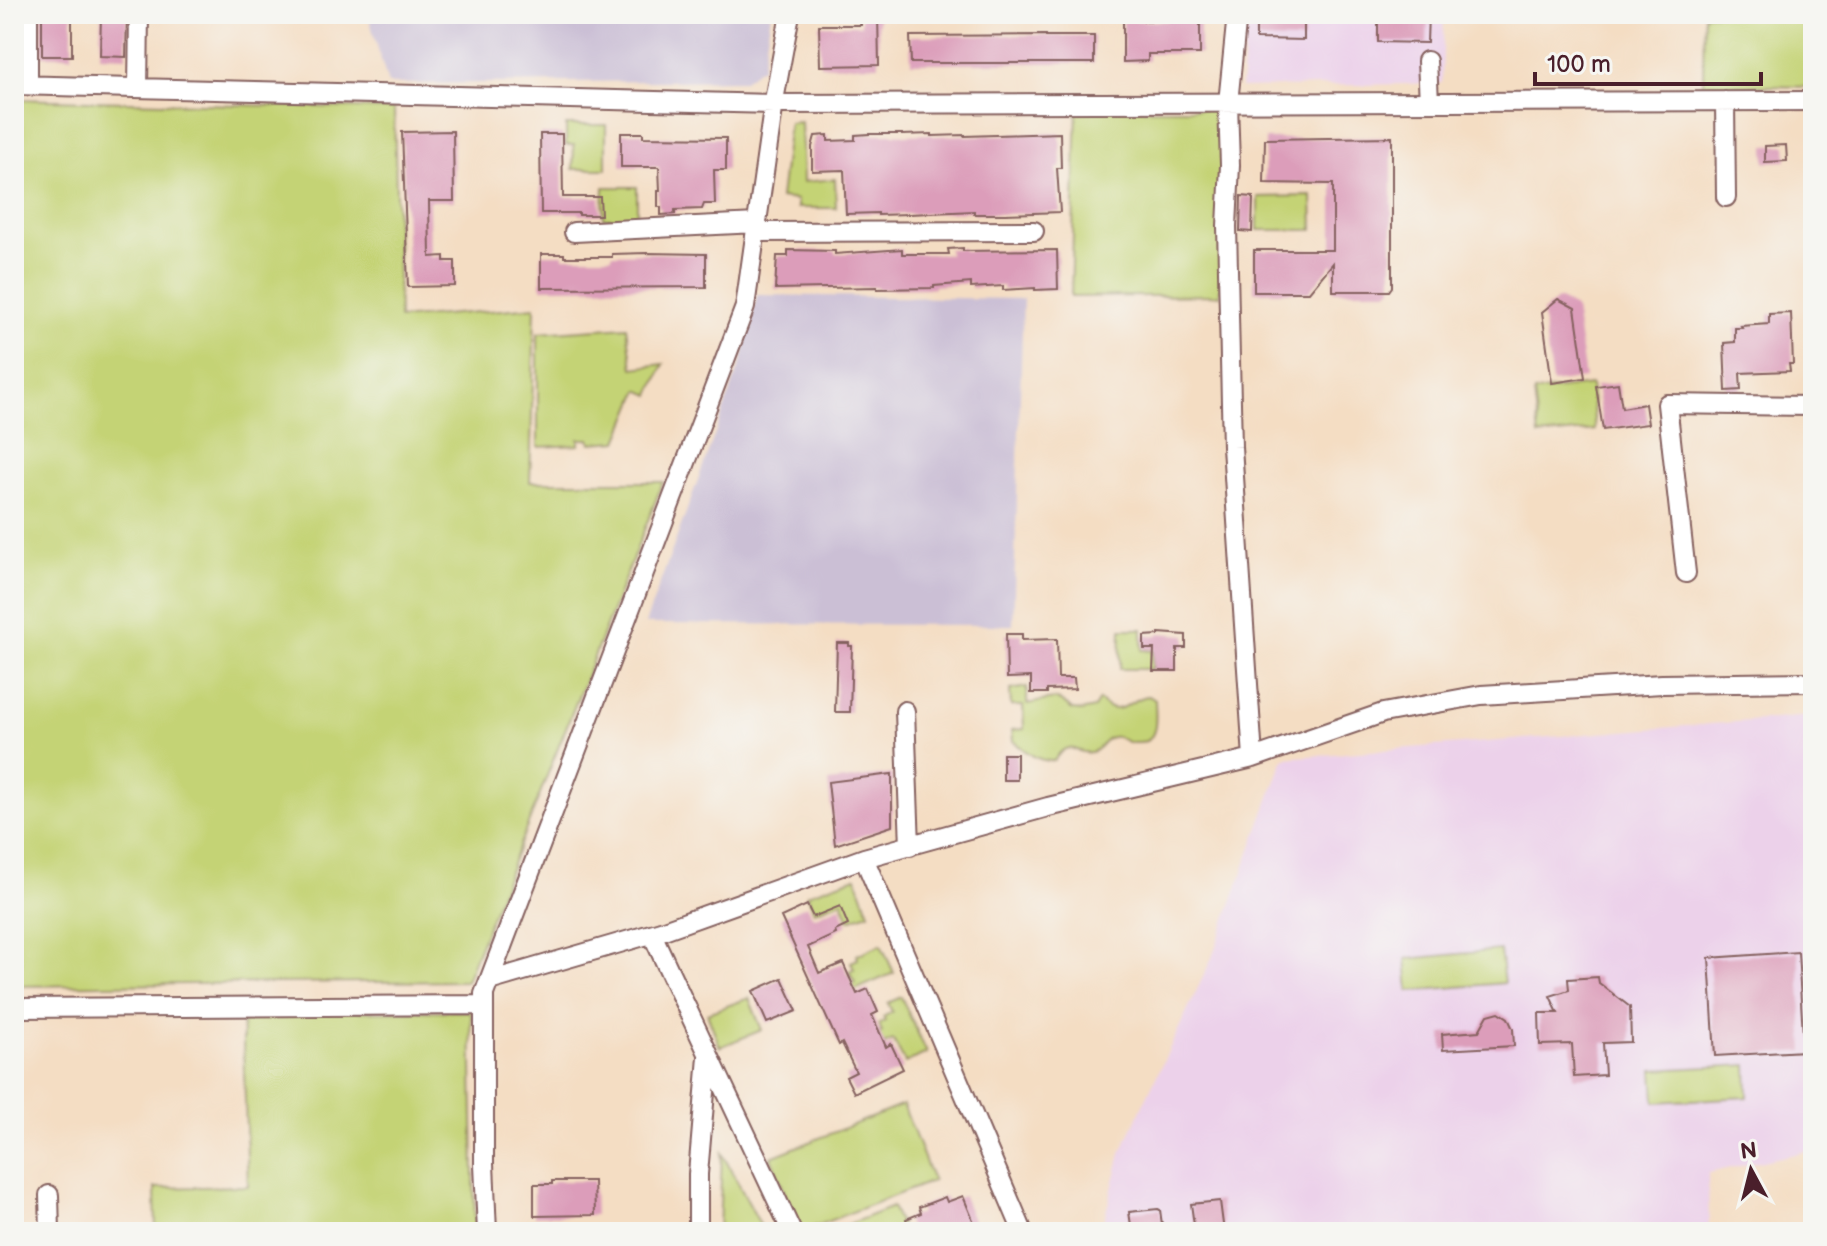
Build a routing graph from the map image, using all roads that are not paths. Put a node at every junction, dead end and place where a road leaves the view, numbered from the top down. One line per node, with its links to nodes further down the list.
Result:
1 (28, 14): 6 (street)
2 (139, 14): 7 (street)
3 (790, 14): 12 (street)
4 (1237, 14): 11 (street)
5 (1427, 61): 10 (street)
6 (21, 85): 7 (street)
7 (138, 88): 12 (street)
8 (1725, 101): 9 (street); 10 (street); 13 (street)
9 (1813, 101)
10 (1429, 102): 11 (street)
11 (1228, 103): 12 (street); 21 (street)
12 (774, 104): 14 (street)
13 (1726, 197)
14 (756, 228): 15 (street); 16 (street); 25 (street)
15 (1034, 231)
16 (574, 232)
17 (1813, 406): 18 (street)
18 (1686, 573)
19 (1813, 682): 21 (street)
20 (905, 711): 22 (street)
21 (1253, 758): 22 (street)
22 (910, 846): 23 (street)
23 (864, 858): 24 (street); 34 (street)
24 (652, 934): 25 (street); 28 (street)
25 (489, 981): 26 (street)
26 (484, 1005): 27 (street); 31 (street)
27 (14, 1008)
28 (709, 1054): 32 (street); 33 (street)
29 (49, 1195): 30 (street)
30 (50, 1232)
31 (487, 1232)
32 (698, 1232)
33 (792, 1232)
34 (1023, 1232)

